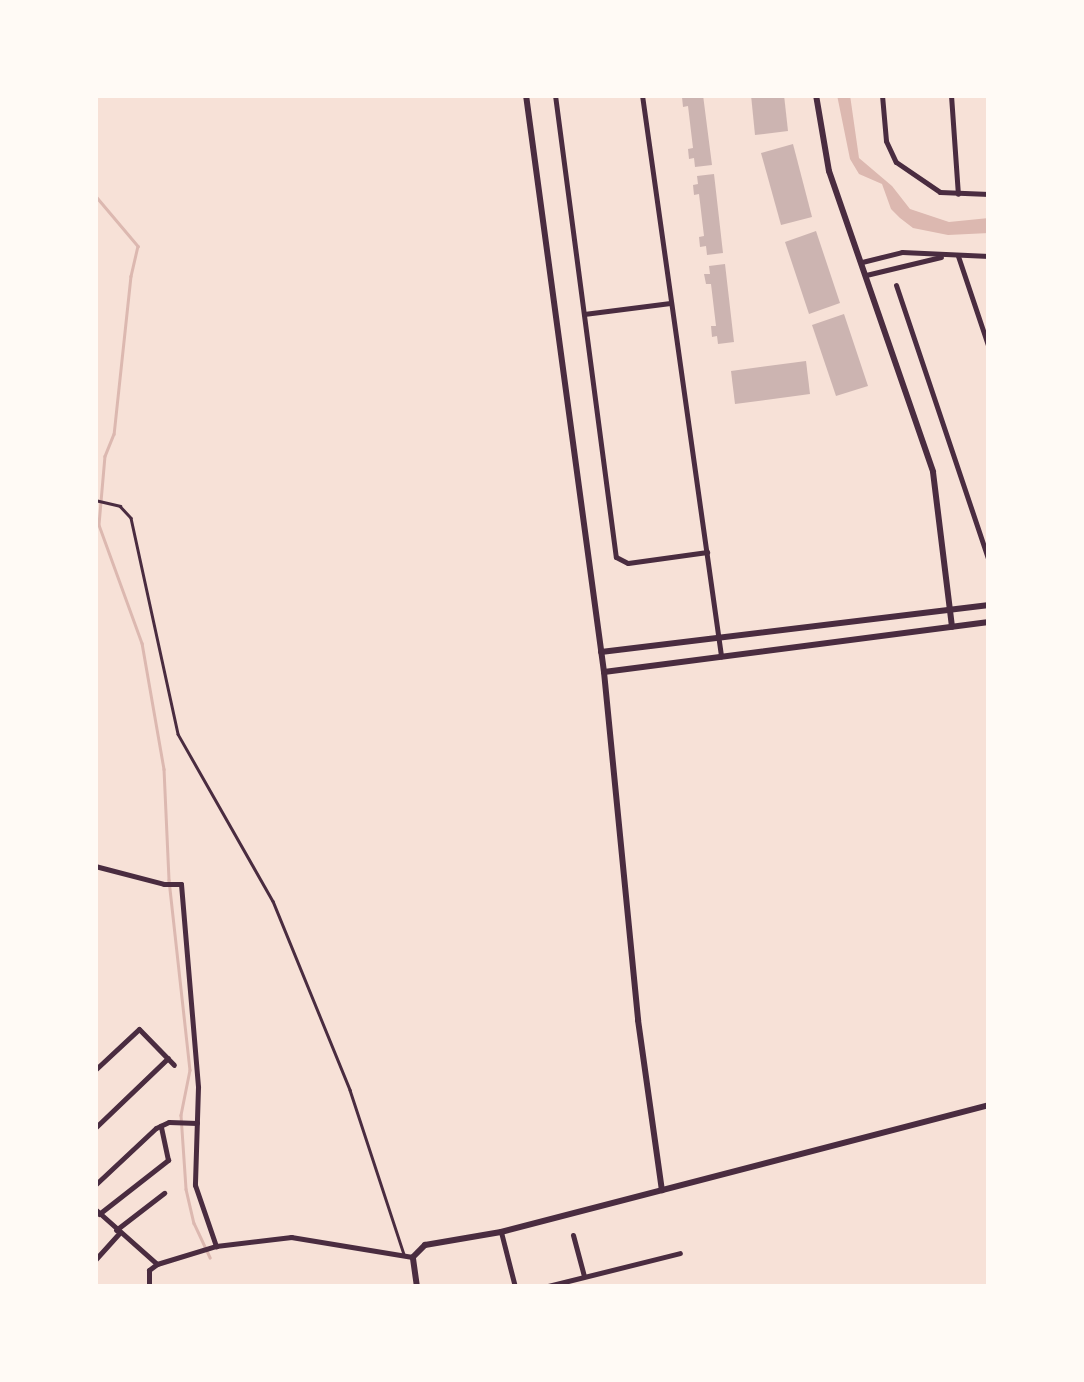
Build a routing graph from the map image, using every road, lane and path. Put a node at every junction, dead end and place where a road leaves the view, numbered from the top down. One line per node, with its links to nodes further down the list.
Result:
1 (526, 95): 26 (street)
2 (556, 95): 16 (street)
3 (642, 95): 15 (street)
4 (816, 95): 12 (street)
5 (882, 95): 7 (street)
6 (951, 95): 7 (street)
7 (958, 194): 8 (street)
8 (989, 194)
9 (944, 256): 10 (street); 12 (street); 13 (street)
10 (958, 256): 11 (street); 17 (street)
11 (989, 256)
12 (862, 262): 13 (street)
13 (866, 275): 22 (street)
14 (896, 285): 20 (street)
15 (671, 303): 16 (street); 19 (street)
16 (584, 314): 19 (street)
17 (989, 348)
18 (95, 500): 46 (lane)
19 (706, 552): 25 (street)
20 (989, 562)
21 (989, 605): 22 (street)
22 (950, 610): 24 (street); 25 (street)
23 (989, 622): 24 (street)
24 (952, 626): 27 (street)
25 (718, 637): 26 (street); 27 (street)
26 (601, 652): 28 (street)
27 (721, 656): 28 (street)
28 (604, 672): 38 (street)
29 (95, 866): 34 (street)
30 (168, 1058): 31 (street); 32 (street); 36 (street)
31 (174, 1065)
32 (95, 1070)
33 (989, 1106): 38 (street)
34 (197, 1123): 35 (street); 44 (street)
35 (161, 1126): 37 (street); 40 (street)
36 (95, 1128)
37 (95, 1185)
38 (662, 1190): 42 (street)
39 (164, 1193): 41 (street)
40 (97, 1211): 41 (street)
41 (118, 1231): 47 (street); 48 (street)
42 (501, 1232): 46 (street); 52 (street)
43 (573, 1235): 49 (street)
44 (209, 1248): 46 (street); 48 (street)
45 (680, 1253): 49 (street)
46 (408, 1256): 51 (street)
47 (95, 1260)
48 (156, 1264): 50 (street)
49 (584, 1276): 53 (street)
50 (149, 1287)
51 (417, 1287)
52 (515, 1287)
53 (544, 1287)

